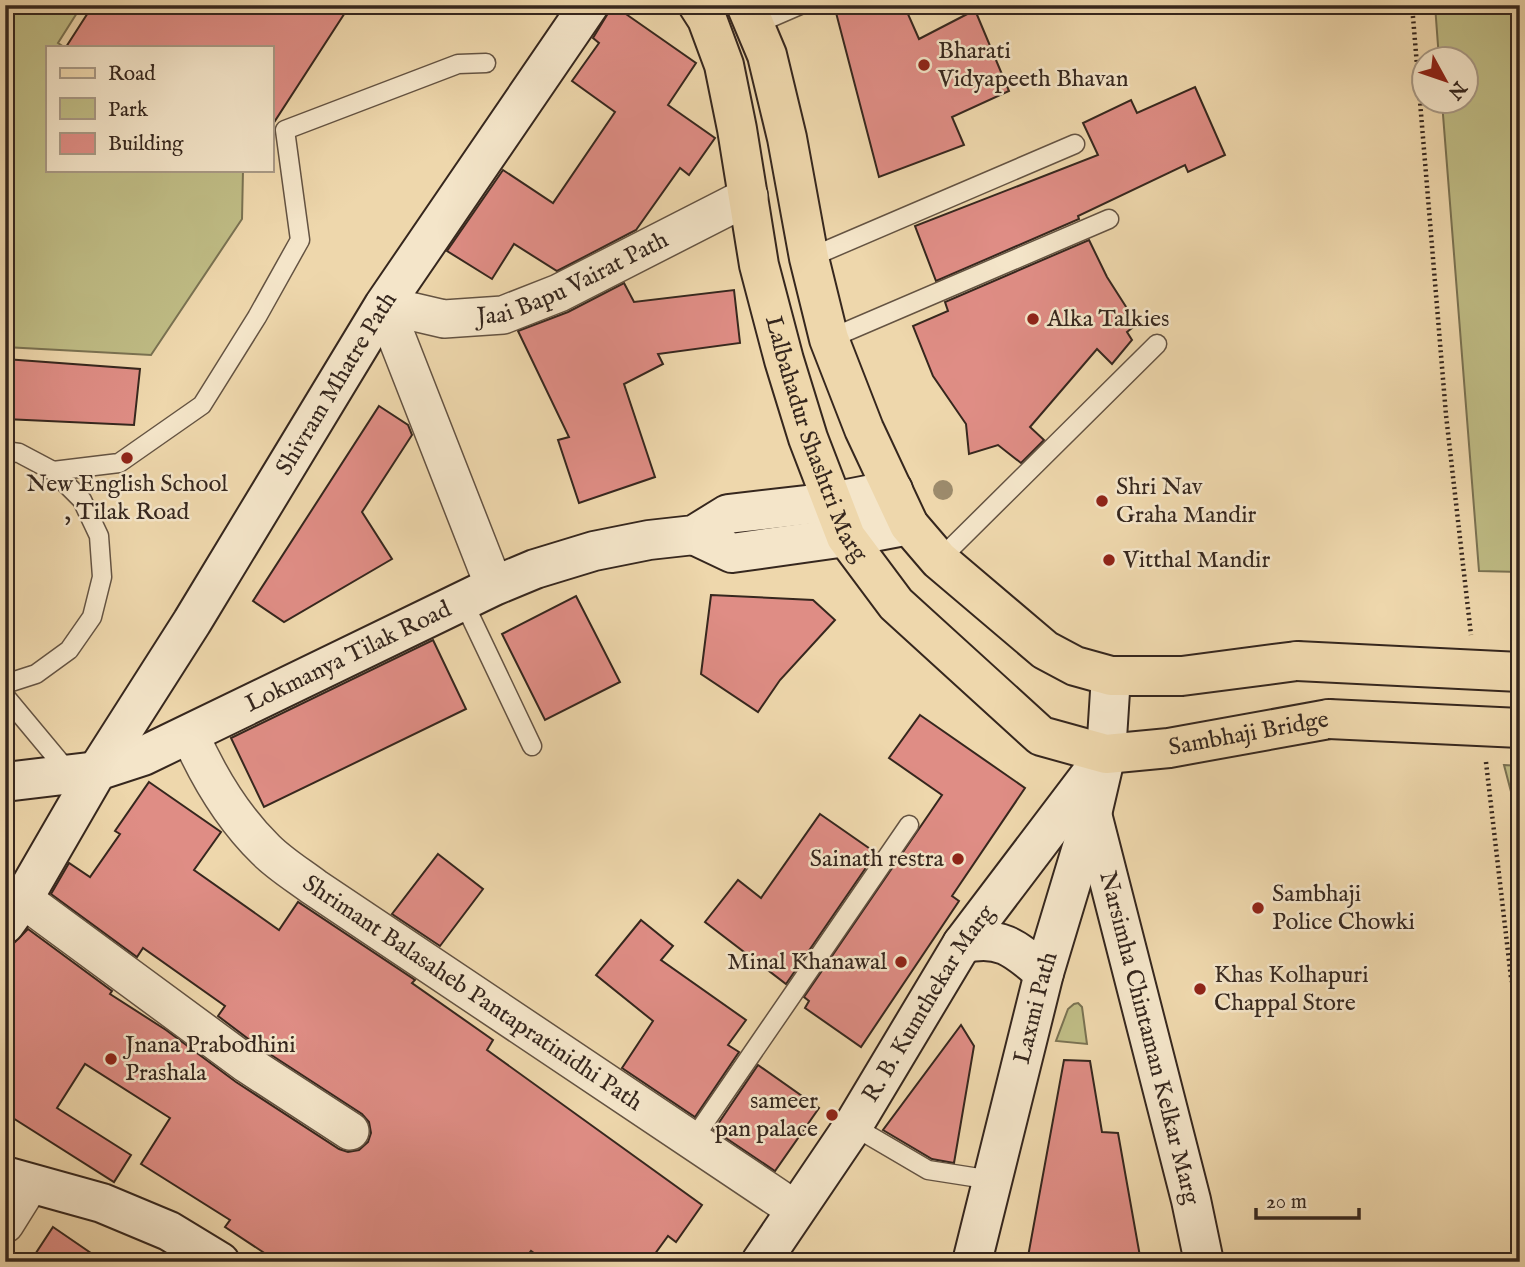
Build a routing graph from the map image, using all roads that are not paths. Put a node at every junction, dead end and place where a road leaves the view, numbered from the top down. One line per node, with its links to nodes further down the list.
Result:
1 (589, 5): 10 (street, Shivram Mhatre Path)
2 (698, 5): 7 (main road, Lalbahadur Shashtri Marg)
3 (800, 5): 4 (lane)
4 (750, 15): 9 (main road, Lalbahadur Shashtri Marg)
5 (486, 63): 14 (lane)
6 (1075, 144): 9 (lane)
7 (749, 196): 10 (street, Jaai Bapu Vairat Path); 16 (main road, Lalbahadur Shashtri Marg)
8 (1109, 219): 11 (lane)
9 (809, 258): 11 (main road, Lalbahadur Shashtri Marg)
10 (384, 305): 21 (street); 30 (street, Shivram Mhatre Path)
11 (829, 339): 15 (main road, Lalbahadur Shashtri Marg)
12 (1157, 344): 20 (lane)
13 (5, 451): 14 (lane)
14 (53, 471): 24 (lane)
15 (893, 490): 16 (street); 17 (main road, Lalbahadur Shashtri Marg)
16 (832, 502): 18 (street); 19 (main road, Lalbahadur Shashtri Marg)
17 (909, 524): 19 (street); 20 (main road, Lalbahadur Shashtri Marg)
18 (694, 535): 19 (street); 21 (street, Lokmanya Tilak Road)
19 (846, 537): 29 (main road, Lalbahadur Shashtri Marg)
20 (939, 561): 23 (main road, Lalbahadur Shashtri Marg)
21 (478, 594): 27 (street, Lokmanya Tilak Road); 28 (lane)
22 (1520, 672): 23 (main road, bridge)
23 (1111, 677): 29 (street, Laxmi Path)
24 (5, 684)
25 (5, 696): 30 (lane)
26 (1520, 728): 29 (main road, Sambhaji Bridge, bridge)
27 (190, 735): 30 (street, Lokmanya Tilak Road); 39 (street, Shrimant Balasaheb Pantapratinidhi Path)
28 (532, 746)
29 (1106, 754): 32 (street, Laxmi Path); 35 (street, R. B. Kumthekar Marg)
30 (84, 772): 31 (street, Lokmanya Tilak Road); 34 (street, Shivram Mhatre Path)
31 (5, 782)
32 (1092, 814): 36 (street, Laxmi Path); 47 (street, Narsimha Chintaman Kelkar Marg)
33 (909, 825): 39 (lane)
34 (14, 912): 38 (street)
35 (962, 944): 36 (street); 37 (street, R. B. Kumthekar Marg)
36 (1044, 973): 41 (street, Laxmi Path)
37 (853, 1126): 41 (lane); 42 (street, R. B. Kumthekar Marg)
38 (350, 1131)
39 (692, 1141): 42 (street, Shrimant Balasaheb Pantapratinidhi Path)
40 (18, 1180): 43 (street); 44 (street)
41 (992, 1181): 46 (street, Laxmi Path)
42 (796, 1210): 45 (street, R. B. Kumthekar Marg)
43 (5, 1224)
44 (220, 1262)
45 (761, 1262)
46 (972, 1262)
47 (1204, 1262)

